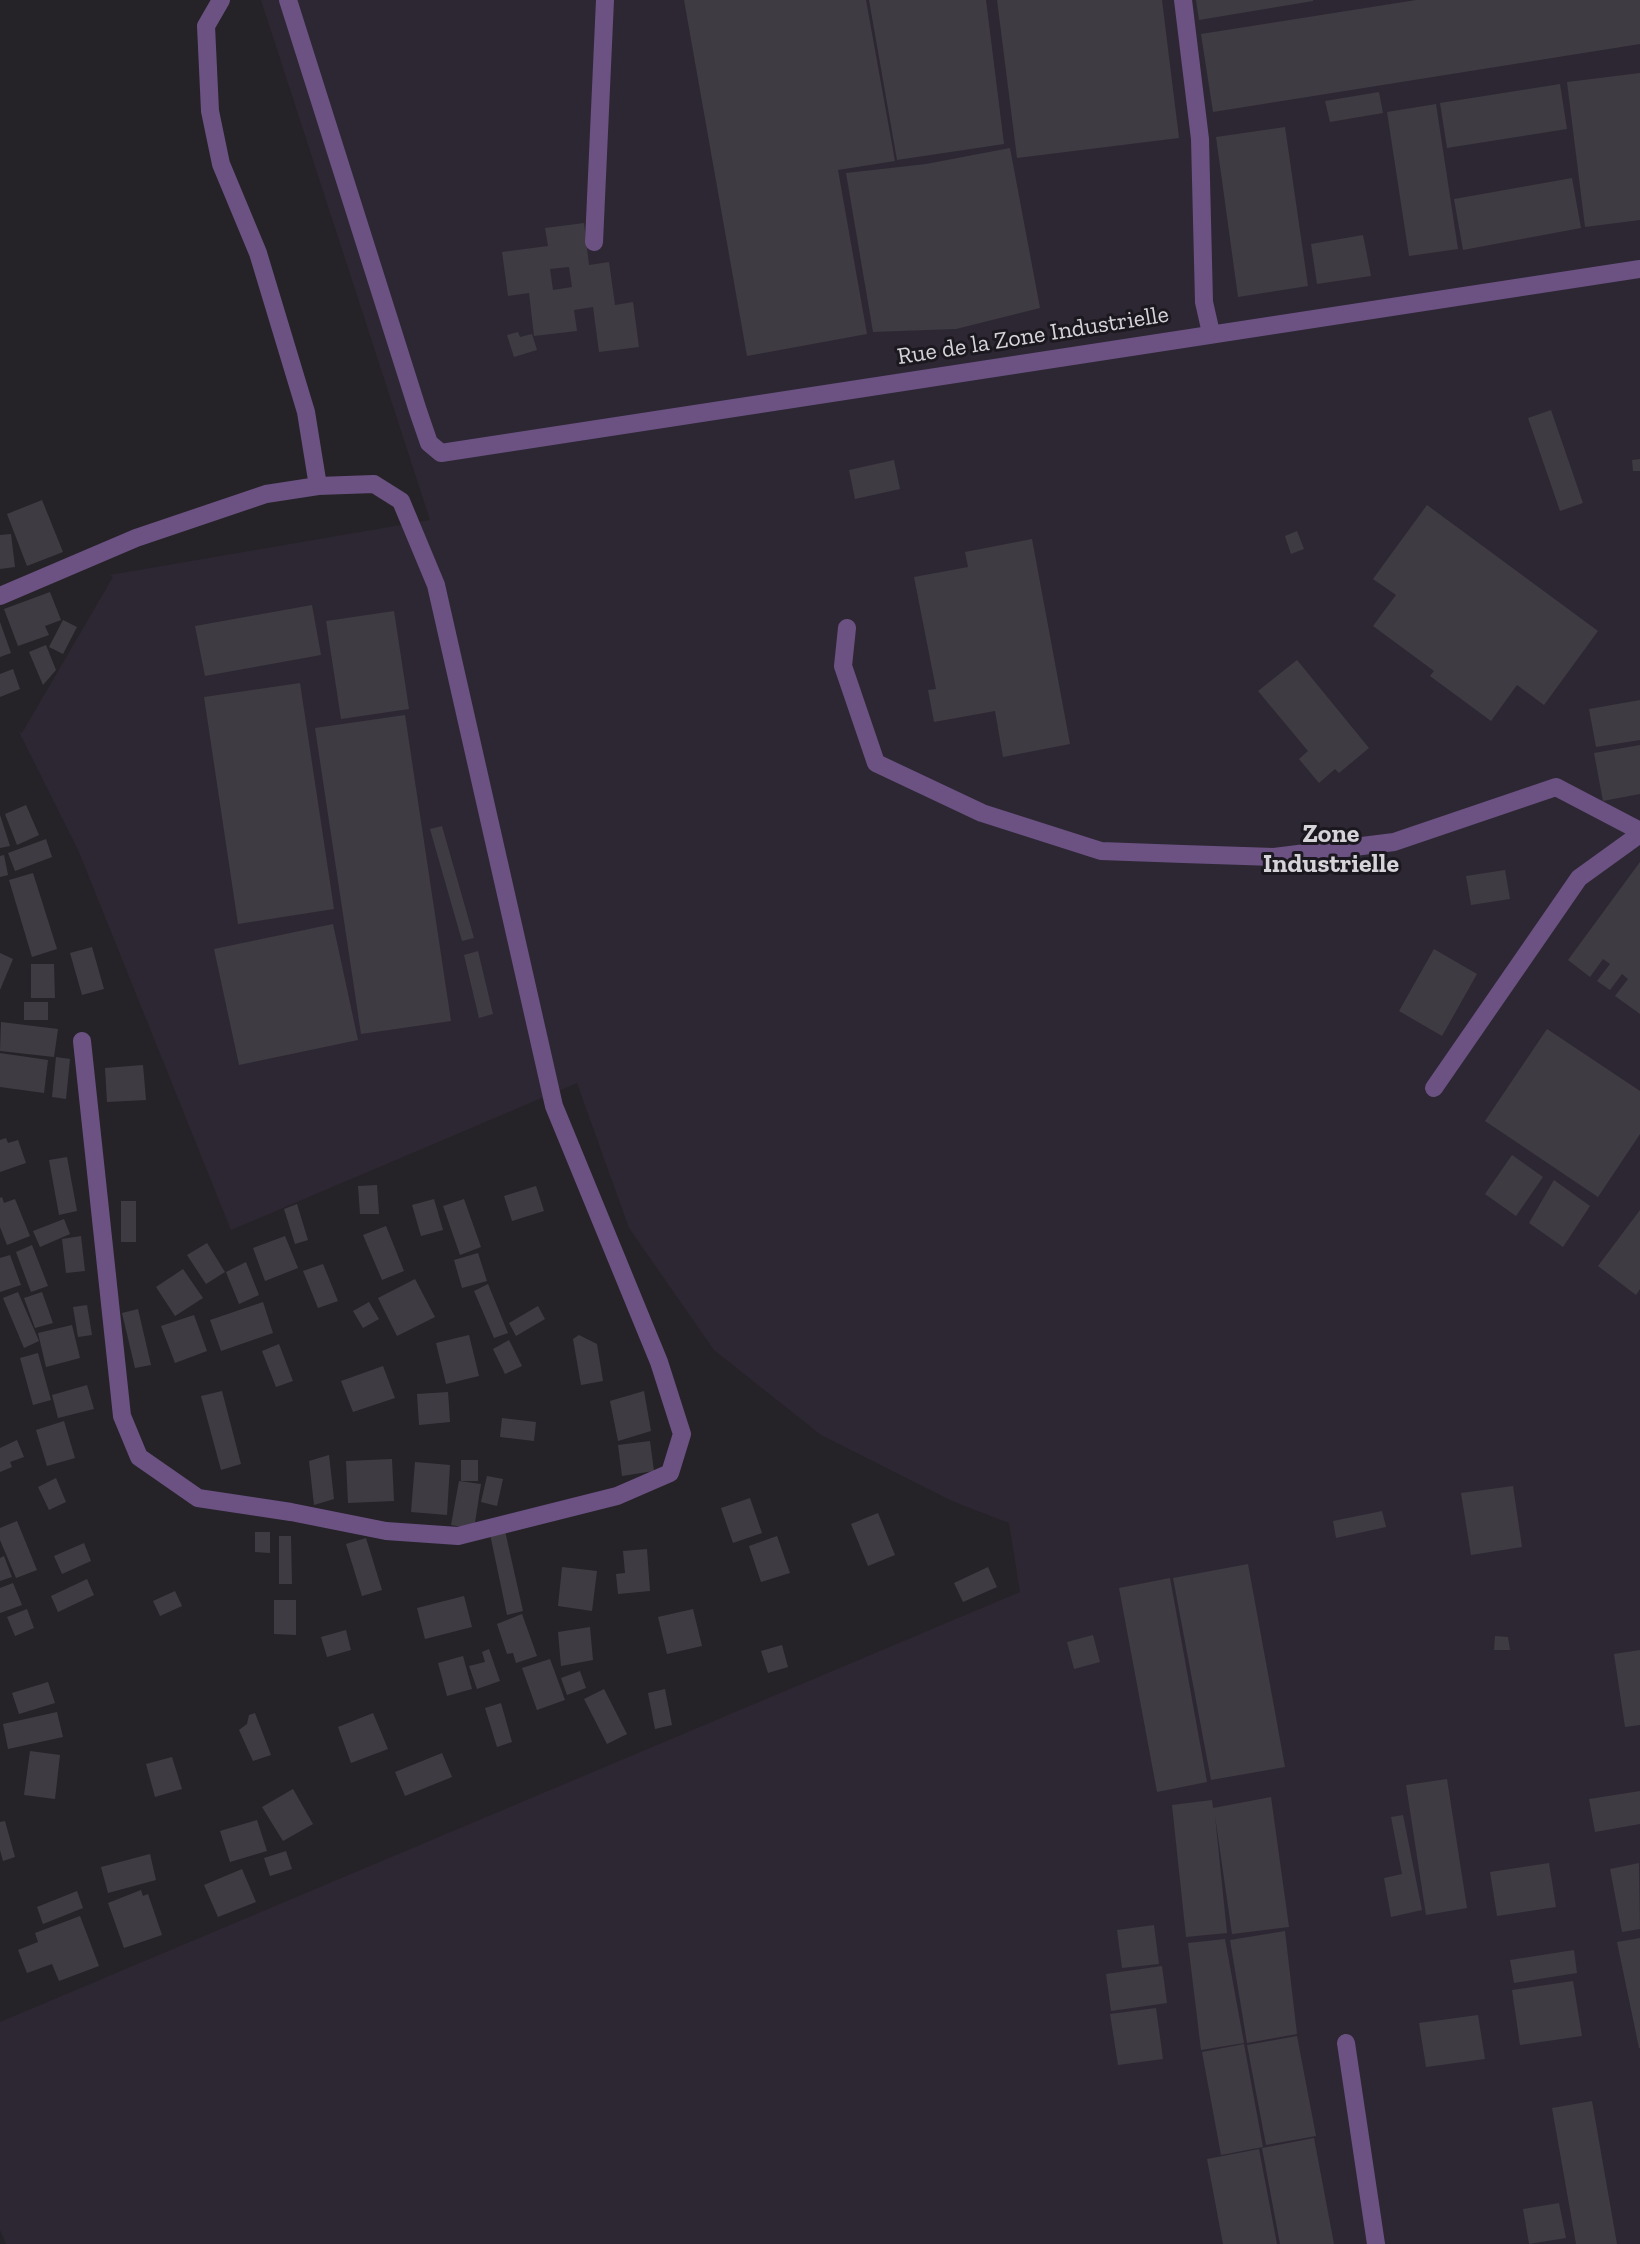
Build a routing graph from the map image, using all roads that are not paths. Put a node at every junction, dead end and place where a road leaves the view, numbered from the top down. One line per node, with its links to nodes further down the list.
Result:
1 (221, 0): 8 (street)
2 (288, 0): 7 (street, Rue de la Zone Industrielle)
3 (605, 0): 5 (street)
4 (1183, 0): 7 (street)
5 (594, 242)
6 (1640, 269): 7 (street, Rue de la Zone Industrielle)
7 (1211, 333)
8 (318, 486): 9 (street); 12 (street)
9 (0, 596)
10 (847, 628): 11 (street)
11 (1640, 832): 13 (street)
12 (82, 1041)
13 (1434, 1088)
14 (1346, 2043): 15 (street)
15 (1376, 2244)

